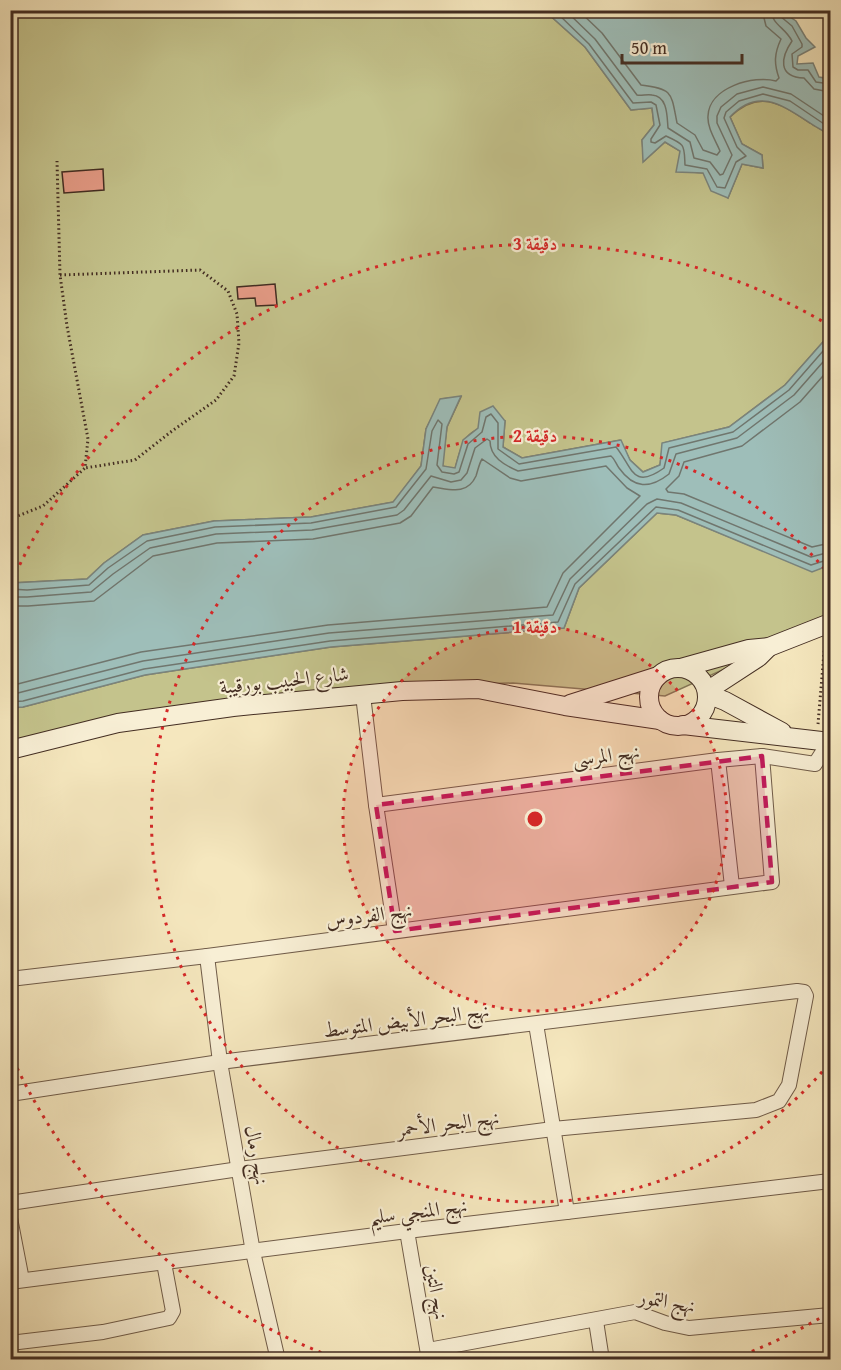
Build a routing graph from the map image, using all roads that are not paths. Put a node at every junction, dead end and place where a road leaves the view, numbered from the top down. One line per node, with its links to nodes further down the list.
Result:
1 (828, 623): 2 (street)
2 (769, 647): 3 (street); 5 (street)
3 (681, 668): 4 (street); 5 (street)
4 (658, 676): 7 (street, شارع الحبيب بورقيبة); 8 (street)
5 (707, 692): 9 (street); 10 (street)
6 (363, 695): 7 (street, شارع الحبيب بورقيبة); 12 (street, شارع الحبيب بورقيبة); 15 (street)
7 (565, 706): 8 (street, شارع الحبيب بورقيبة)
8 (660, 720): 9 (street)
9 (683, 726): 10 (street)
10 (792, 737): 11 (street)
11 (825, 741): 13 (street, نهج المرسى)
12 (10, 750)
13 (762, 756): 14 (street, نهج المرسى); 16 (street, نهج الفردوس)
14 (718, 760): 15 (street, نهج المرسى); 16 (street)
15 (376, 805): 17 (street)
16 (732, 886): 17 (street, نهج الفردوس)
17 (395, 931): 18 (street, نهج الفردوس)
18 (207, 956): 19 (street, نهج الفردوس); 22 (street, نهج رمال)
19 (10, 979)
20 (805, 994): 21 (street, نهج البحر الأبيض المتوسط); 24 (street, نهج البحر الأحمر)
21 (536, 1024): 22 (street, نهج البحر الأبيض المتوسط); 24 (street)
22 (220, 1062): 23 (street, نهج البحر الأبيض المتوسط); 25 (street, نهج رمال)
23 (10, 1094)
24 (554, 1129): 25 (street, نهج البحر الأحمر); 28 (street)
25 (239, 1169): 27 (street, نهج البحر الأحمر); 31 (street, نهج رمال)
26 (831, 1181): 28 (street, نهج المنجي سليم)
27 (10, 1203)
28 (567, 1212): 30 (street, نهج المنجي سليم)
29 (10, 1218): 33 (street)
30 (407, 1231): 31 (street, نهج المنجي سليم); 37 (street, نهج التين)
31 (253, 1252): 32 (street, نهج المنجي سليم); 38 (street, نهج رمال)
32 (164, 1263): 33 (street, نهج المنجي سليم); 36 (street)
33 (16, 1281)
34 (831, 1315): 35 (street, نهج التمور)
35 (596, 1321): 37 (street, نهج التمور); 39 (street)
36 (10, 1343)
37 (428, 1357)
38 (278, 1359)
39 (602, 1359)

